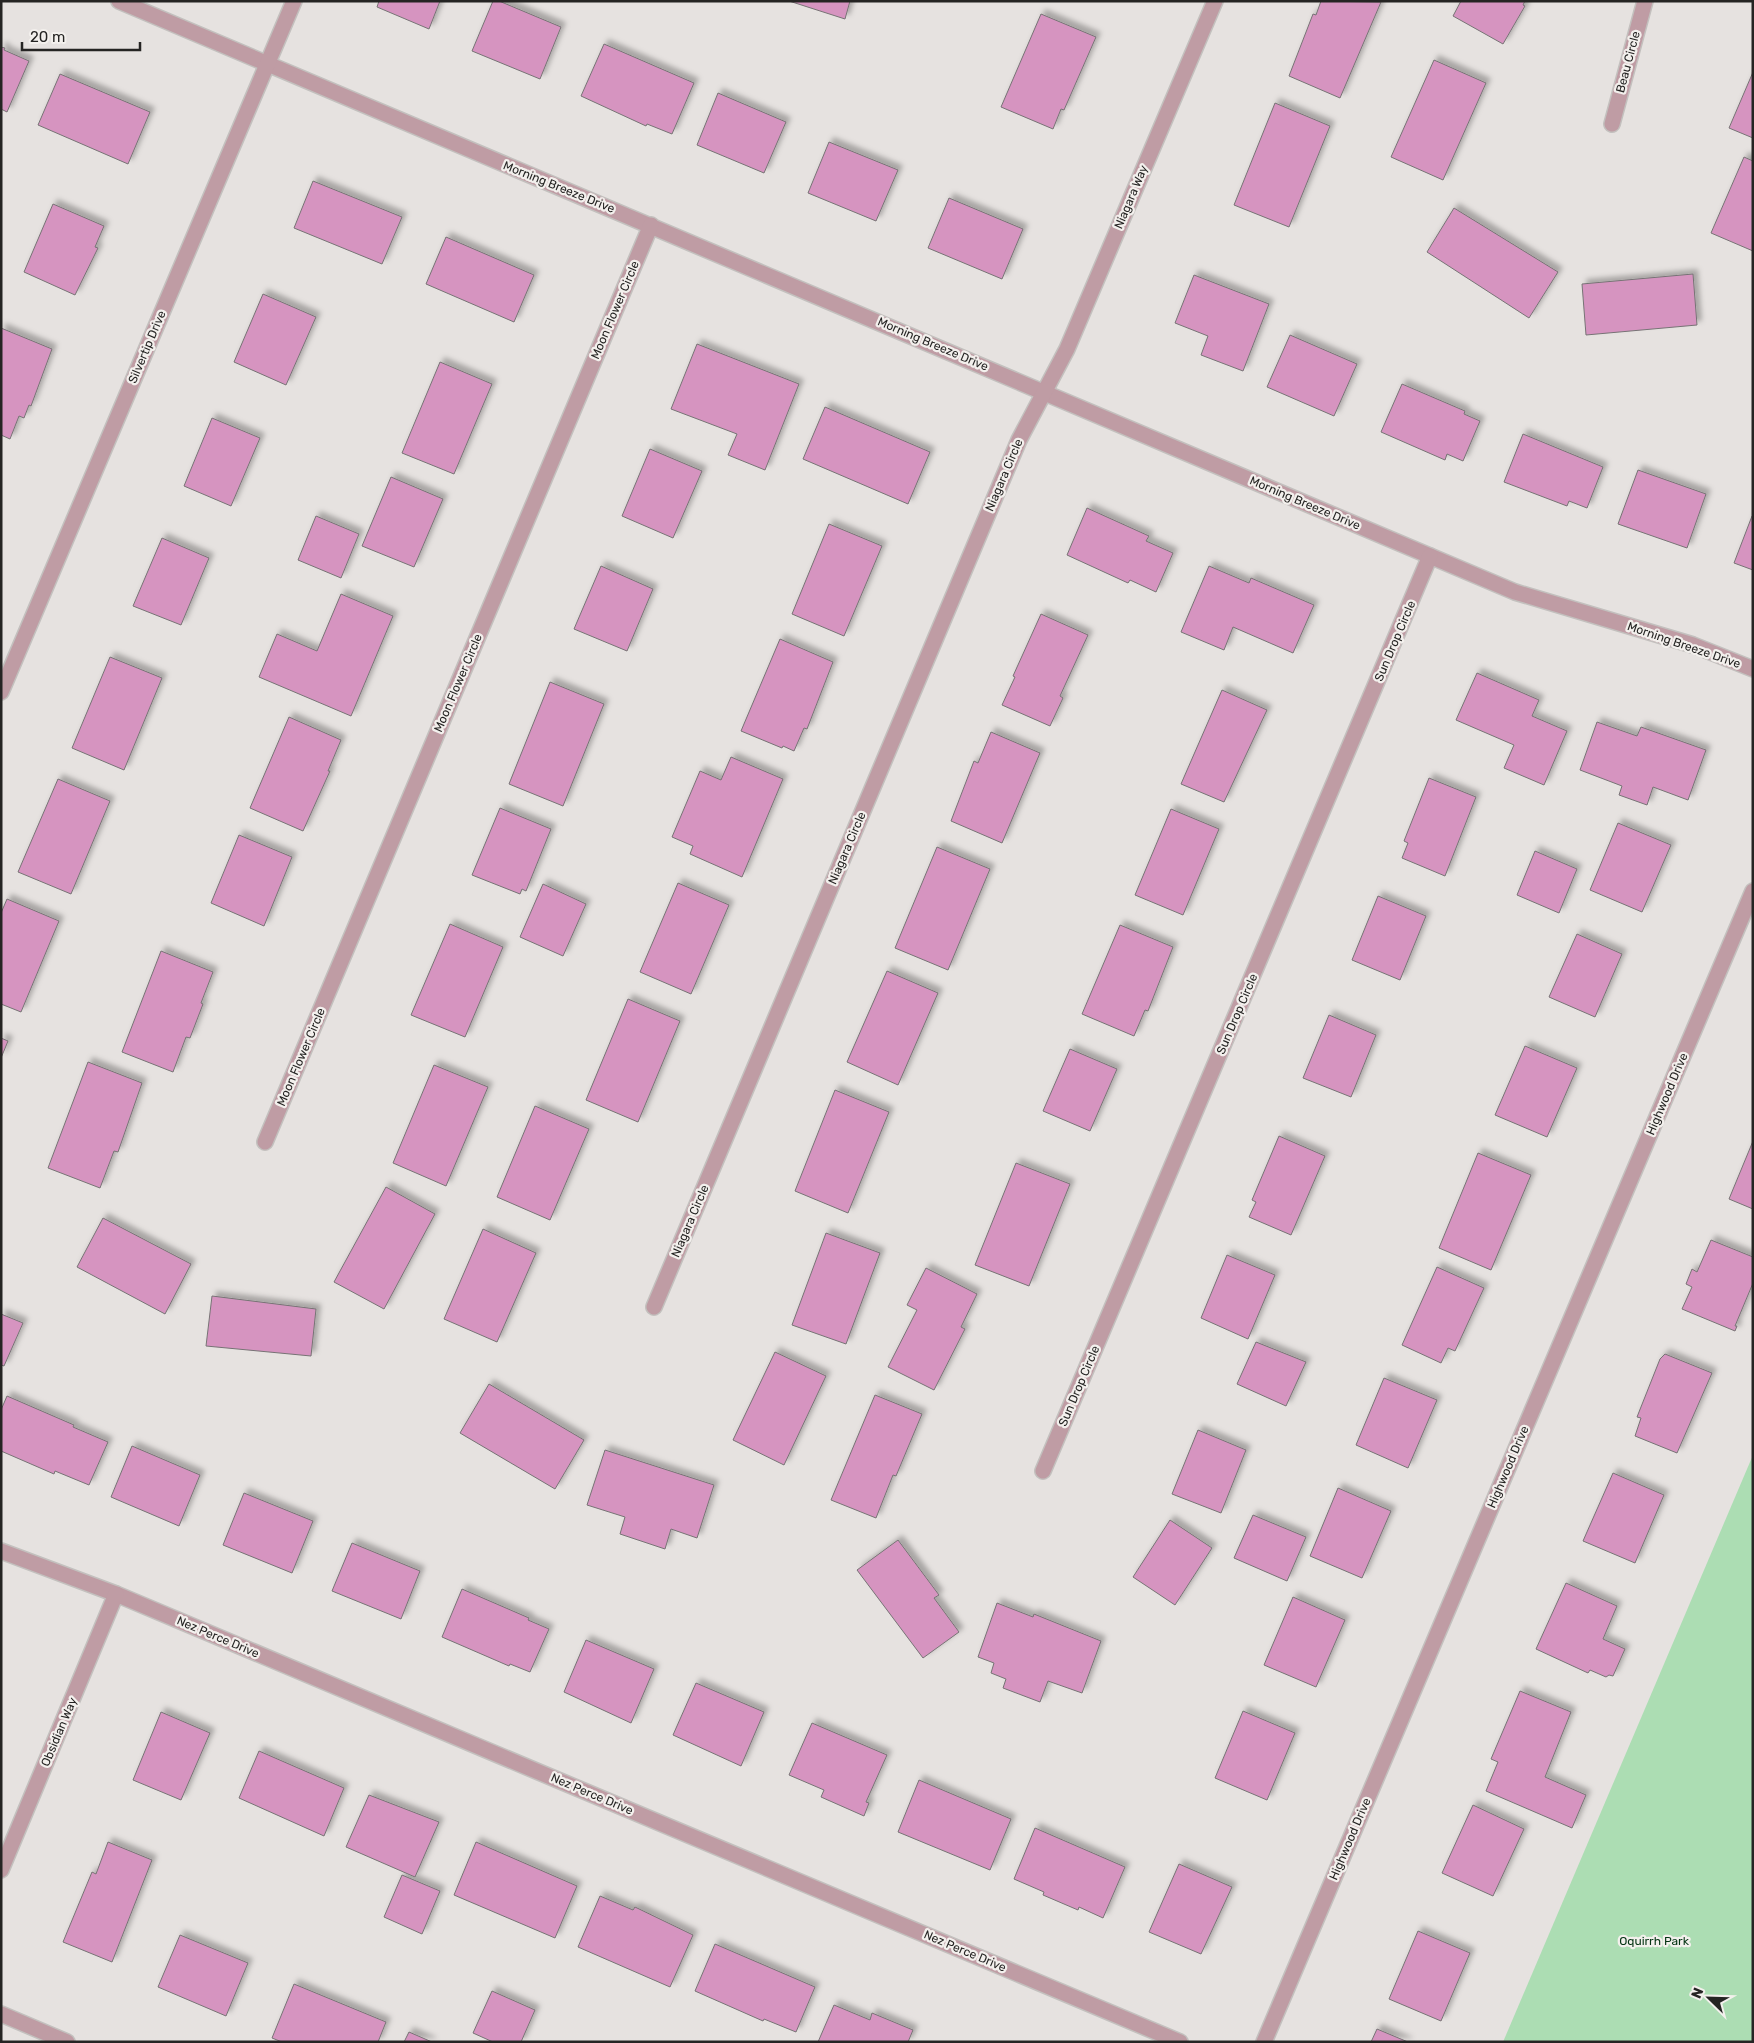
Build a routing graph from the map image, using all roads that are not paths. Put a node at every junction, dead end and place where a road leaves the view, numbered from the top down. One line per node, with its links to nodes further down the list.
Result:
1 (118, 1): 5 (street, Morning Breeze Drive)
2 (294, 1): 5 (street, Silvertip Drive)
3 (1215, 1): 8 (street, Niagara Way)
4 (1645, 1): 6 (street, Beau Circle)
5 (266, 65): 7 (street, Morning Breeze Drive); 11 (street, Silvertip Drive)
6 (1612, 124)
7 (651, 225): 8 (street, Morning Breeze Drive); 13 (street, Moon Flower Circle)
8 (1045, 392): 9 (street, Morning Breeze Drive); 14 (street, Niagara Circle)
9 (1430, 556): 10 (street, Morning Breeze Drive); 15 (street, Sun Drop Circle)
10 (1753, 668)
11 (1, 692)
12 (1753, 892): 22 (street, Highwood Drive)
13 (265, 1142)
14 (654, 1307)
15 (1043, 1471)
16 (1, 1551): 17 (street, Nez Perce Drive)
17 (116, 1594): 18 (street, Obsidian Way); 21 (street, Nez Perce Drive)
18 (1, 1870)
19 (1, 2014): 20 (street)
20 (68, 2042)
21 (1180, 2042)
22 (1264, 2042)

